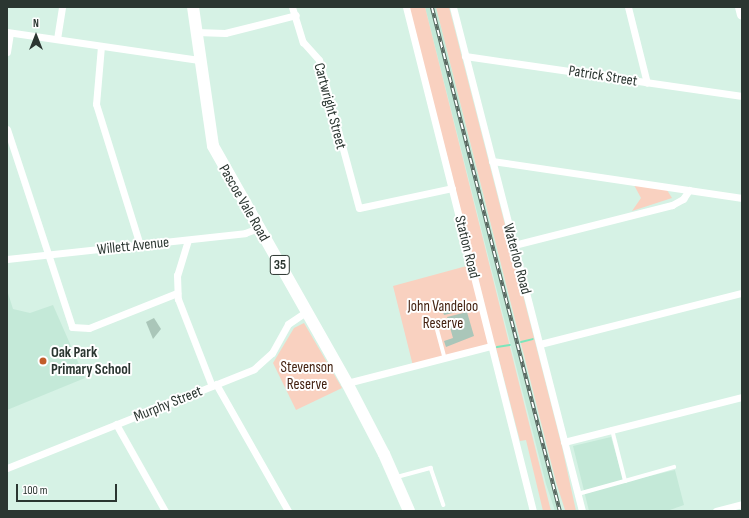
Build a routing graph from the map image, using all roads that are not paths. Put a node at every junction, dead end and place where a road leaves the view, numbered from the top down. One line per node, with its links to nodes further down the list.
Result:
1 (62, 7): 12 (street)
2 (193, 7): 11 (main road, Pascoe Vale Road / 35)
3 (292, 7): 8 (street)
4 (406, 7): 21 (street, Station Road)
5 (453, 7): 15 (street, Waterloo Road)
6 (628, 7): 17 (street)
7 (740, 7): 9 (main road)
8 (296, 14): 11 (street); 21 (street, Cartwright Street)
9 (742, 15)
10 (8, 32): 12 (street); 14 (street)
11 (196, 32): 16 (main road, Pascoe Vale Road / 35)
12 (57, 40): 13 (street)
13 (101, 46): 16 (street); 26 (street)
14 (7, 52)
15 (465, 56): 17 (street, Patrick Street); 20 (street, Waterloo Road)
16 (199, 60): 24 (main road, Pascoe Vale Road / 35)
17 (648, 83): 18 (street, Patrick Street)
18 (742, 96)
19 (7, 129): 28 (street)
20 (492, 161): 22 (street); 27 (street, Waterloo Road)
21 (452, 188): 35 (street, Station Road)
22 (689, 190): 23 (street); 27 (street)
23 (742, 198)
24 (258, 228): 25 (street, Willett Avenue); 32 (main road, Pascoe Vale Road / 35)
25 (188, 240): 26 (street, Willett Avenue); 30 (street)
26 (140, 245): 28 (street, Willett Avenue)
27 (514, 245): 34 (street, Waterloo Road)
28 (47, 255): 29 (street, Willett Avenue); 30 (street)
29 (7, 259)
30 (177, 293): 38 (street)
31 (742, 293): 34 (street)
32 (306, 312): 37 (main road, Pascoe Vale Road / 35); 38 (street, Murphy Street)
33 (437, 328): 36 (lane)
34 (540, 344): 42 (street, Waterloo Road)
35 (491, 346): 36 (street); 53 (street, Station Road)
36 (444, 357): 37 (street)
37 (347, 384): 45 (main road, Pascoe Vale Road / 35)
38 (214, 385): 40 (street, Murphy Street); 51 (street)
39 (742, 397): 41 (street)
40 (116, 424): 44 (street, Murphy Street); 50 (street)
41 (612, 430): 42 (street); 46 (lane)
42 (564, 442): 47 (street, Waterloo Road)
43 (674, 467): 46 (lane)
44 (7, 468)
45 (396, 478): 49 (lane); 52 (main road, Pascoe Vale Road / 35)
46 (625, 481): 47 (lane)
47 (578, 494): 54 (street, Waterloo Road)
48 (742, 504): 55 (street)
49 (444, 506)
50 (165, 511)
51 (288, 511)
52 (409, 511)
53 (533, 511)
54 (582, 511)
55 (716, 511)

